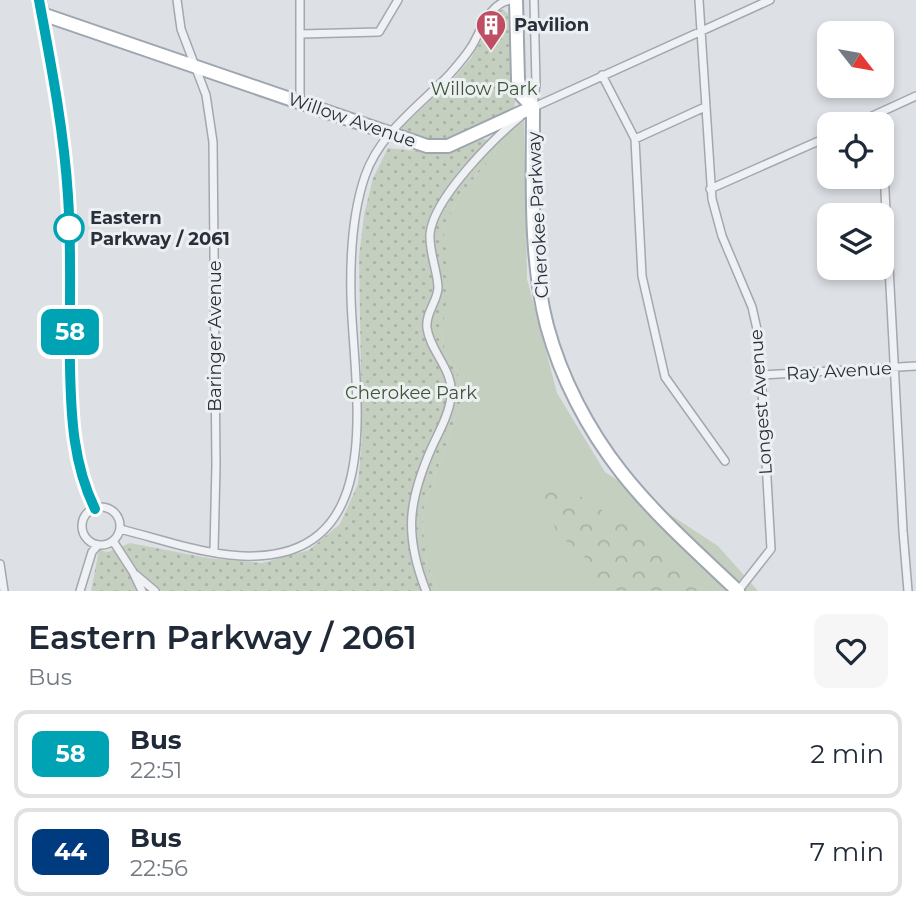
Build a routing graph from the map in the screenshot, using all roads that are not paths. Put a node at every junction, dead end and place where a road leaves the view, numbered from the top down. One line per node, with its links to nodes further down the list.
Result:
1 (39, 0): 9 (main road)
2 (177, 0): 12 (street, Baringer Avenue)
3 (300, 0): 11 (street)
4 (398, 0): 11 (street)
5 (513, 0): 16 (main road, Cherokee Parkway); 19 (street)
6 (534, 0): 16 (street, Cherokee Parkway)
7 (699, 0): 10 (street, Longest Avenue)
8 (770, 0): 10 (street, Willow Avenue)
9 (42, 13): 12 (main road, Willow Avenue); 28 (street)
10 (701, 31): 13 (street, Willow Avenue); 17 (street, Longest Avenue)
11 (301, 34): 15 (street)
12 (194, 65): 15 (main road, Willow Avenue); 32 (street, Baringer Avenue)
13 (603, 75): 16 (street, Willow Avenue); 20 (street)
14 (916, 96): 18 (street)
15 (300, 102): 19 (main road, Willow Avenue)
16 (533, 107): 19 (main road, Willow Avenue); 39 (street); 40 (main road, Cherokee Parkway)
17 (705, 107): 20 (street); 22 (street, Longest Avenue)
18 (881, 112)
19 (389, 133): 32 (street)
20 (635, 139): 27 (street)
21 (817, 142): 22 (street)
22 (710, 189): 26 (street, Longest Avenue)
23 (885, 189): 25 (street)
24 (916, 366): 25 (street, Ray Avenue)
25 (895, 368): 26 (street, Ray Avenue); 41 (street)
26 (762, 375): 40 (street, Longest Avenue)
27 (725, 461)
28 (95, 509): 29 (street); 31 (street)
29 (120, 529): 30 (street); 32 (street)
30 (113, 541): 31 (street); 34 (street)
31 (98, 545): 36 (street)
32 (215, 551)
33 (0, 564): 35 (street)
34 (133, 572): 37 (street); 38 (street)
35 (4, 591)
36 (80, 591)
37 (142, 591)
38 (155, 591)
39 (426, 591)
40 (738, 591)
41 (908, 591)

